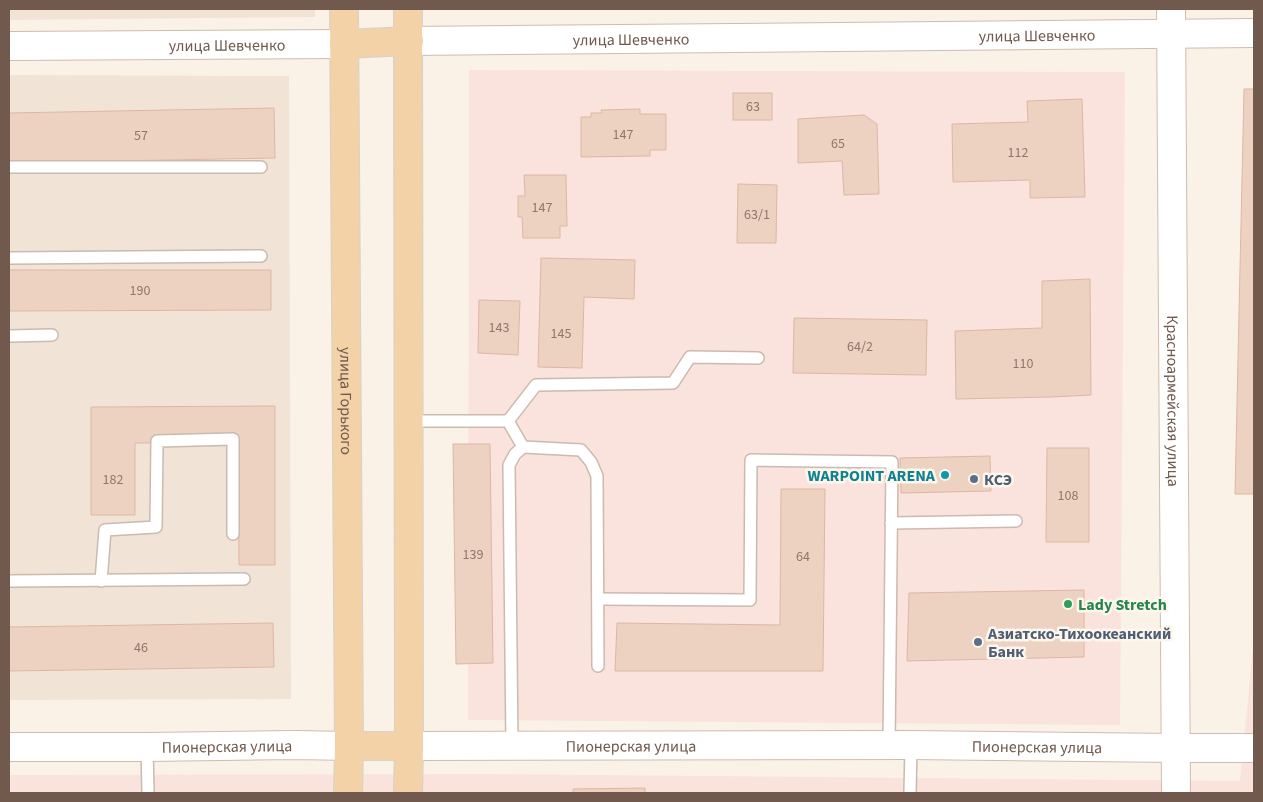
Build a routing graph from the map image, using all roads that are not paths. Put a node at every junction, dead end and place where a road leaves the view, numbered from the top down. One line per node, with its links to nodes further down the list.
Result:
1 (344, 9): 6 (main road, улица Горького)
2 (408, 9): 5 (main road)
3 (1171, 22): 4 (street, улица Шевченко); 5 (street, улица Шевченко); 32 (street, Красноармейская улица)
4 (1254, 33)
5 (408, 41): 6 (main road, улица Шевченко); 16 (main road)
6 (344, 44): 7 (street, улица Шевченко); 27 (main road, улица Горького)
7 (9, 46)
8 (9, 167): 9 (lane)
9 (261, 167)
10 (261, 256): 11 (lane)
11 (9, 258)
12 (52, 335): 13 (lane)
13 (9, 336)
14 (758, 358): 15 (lane)
15 (508, 420): 16 (lane); 17 (lane)
16 (409, 422): 28 (main road)
17 (523, 447): 24 (lane); 29 (lane)
18 (1016, 521): 19 (lane)
19 (891, 524): 24 (lane); 26 (lane)
20 (233, 534): 23 (lane)
21 (244, 579): 23 (lane)
22 (9, 581): 23 (lane)
23 (101, 581)
24 (598, 599): 25 (lane)
25 (598, 666)
26 (900, 745): 29 (street, Пионерская улица); 32 (street, Пионерская улица); 37 (lane)
27 (349, 746): 28 (main road, Пионерская улица); 31 (street, Пионерская улица); 35 (main road, улица Горького)
28 (409, 746): 29 (street, Пионерская улица); 36 (main road)
29 (512, 746)
30 (9, 747): 31 (street, Пионерская улица)
31 (147, 747): 34 (lane)
32 (1176, 748): 33 (street, Пионерская улица); 38 (street, Красноармейская улица)
33 (1254, 748)
34 (148, 793)
35 (348, 793)
36 (408, 793)
37 (910, 793)
38 (1176, 793)

